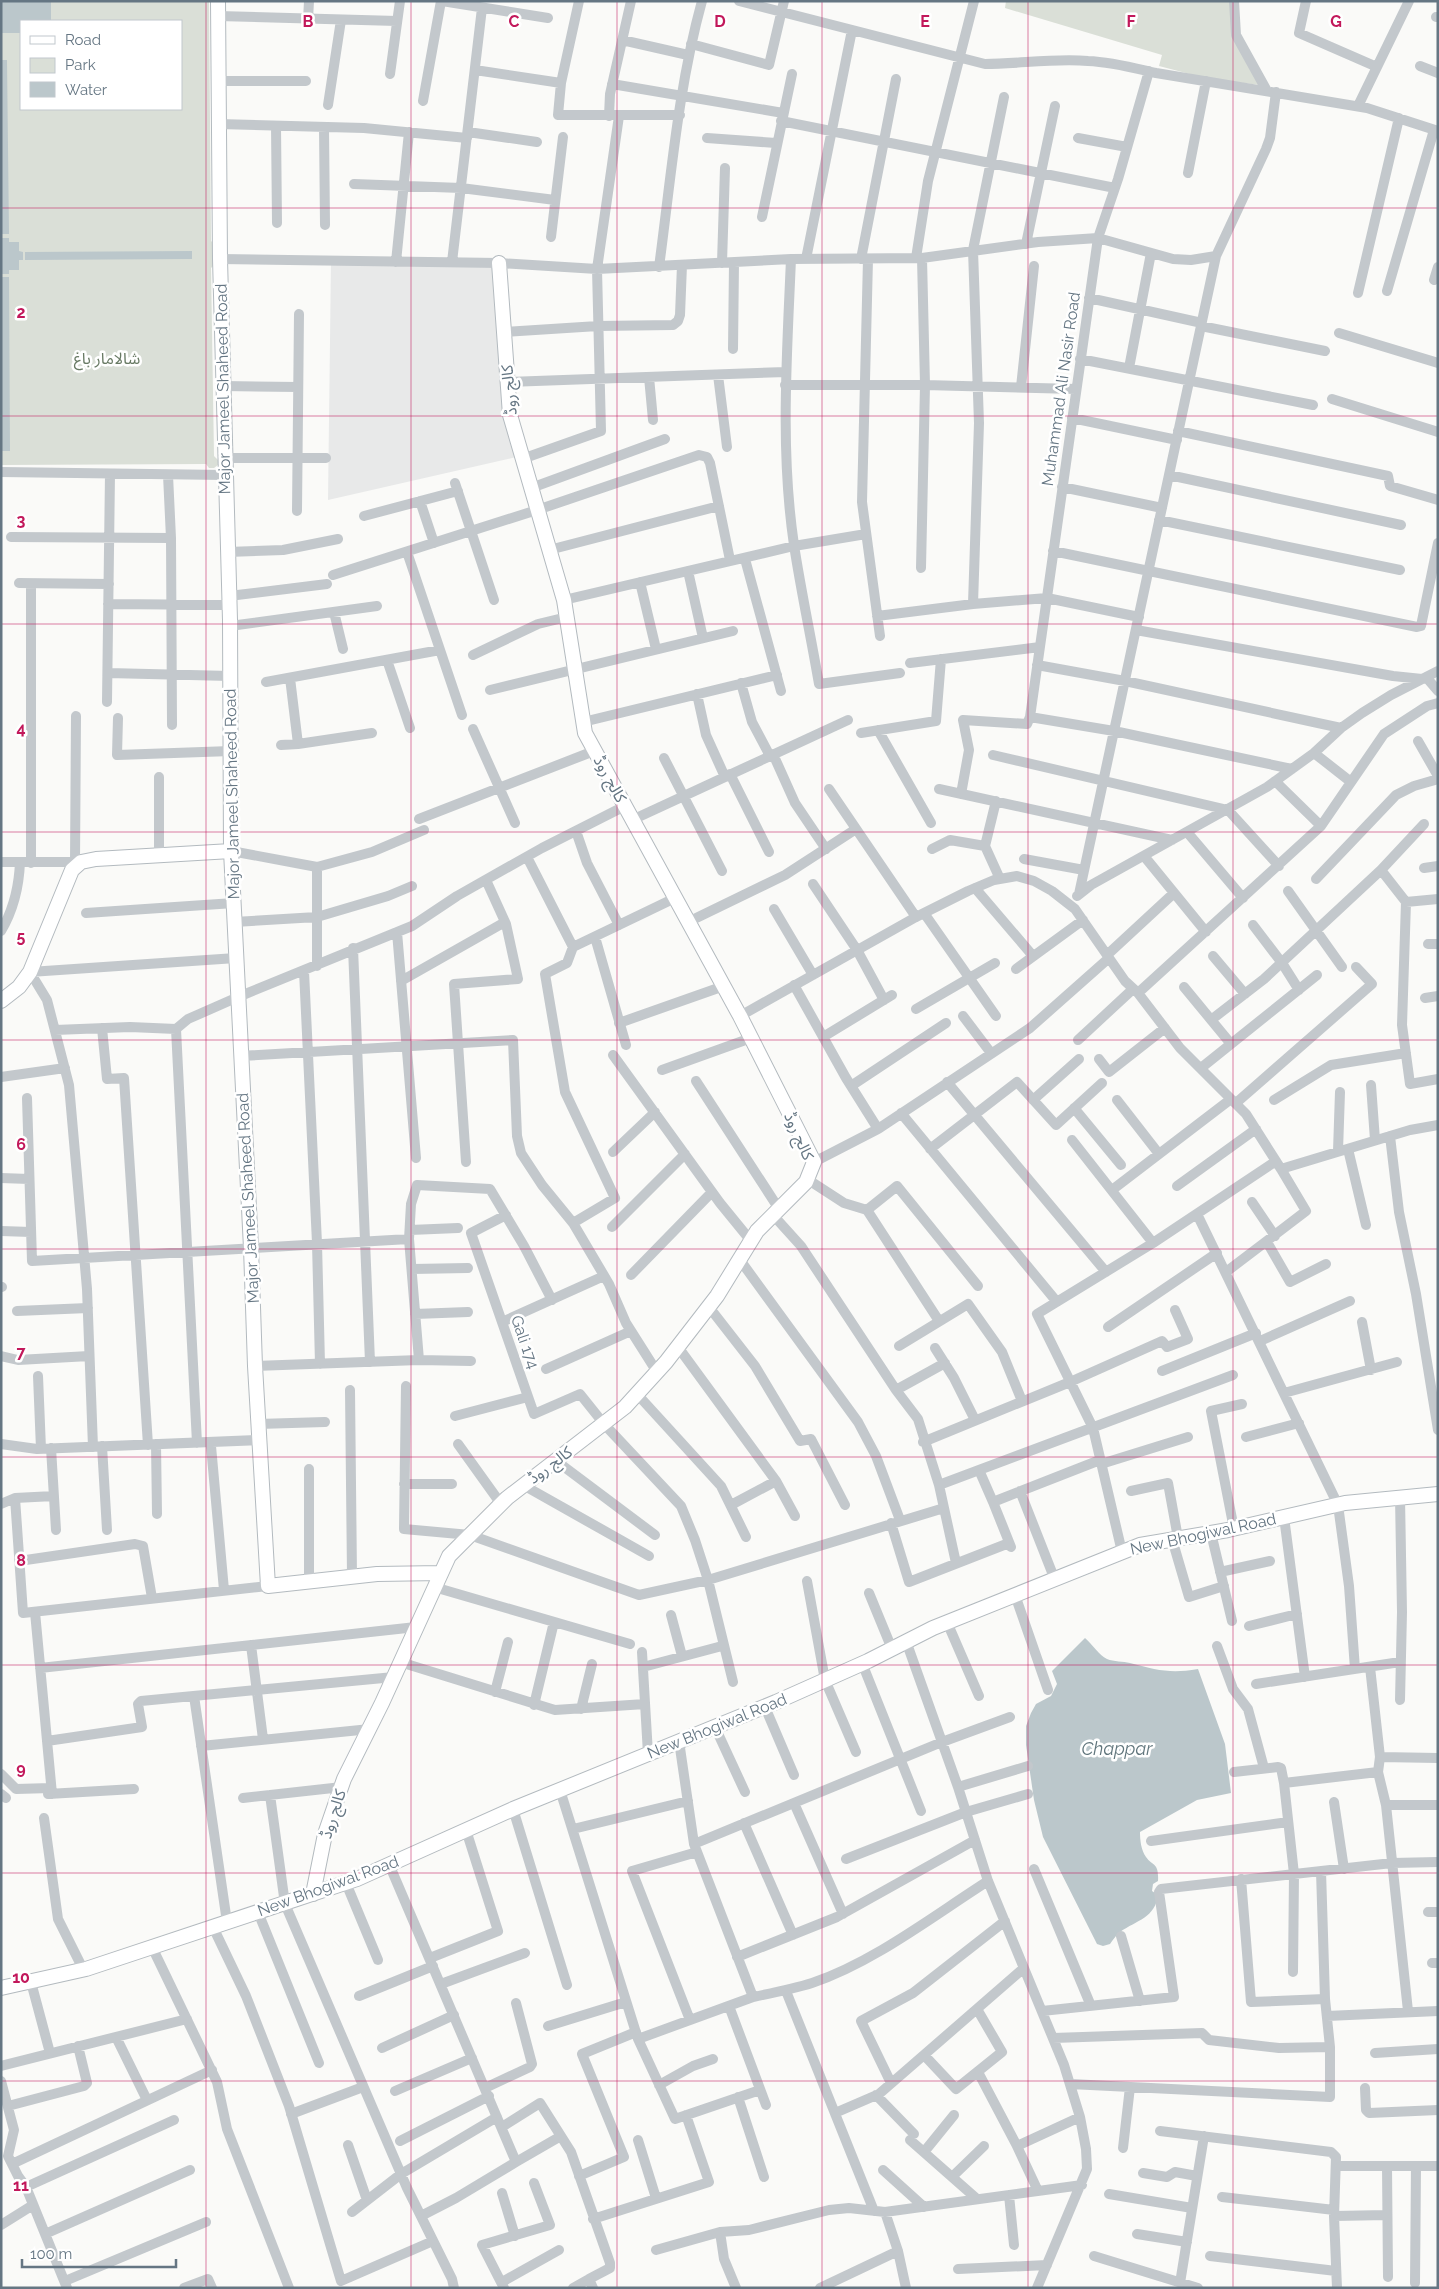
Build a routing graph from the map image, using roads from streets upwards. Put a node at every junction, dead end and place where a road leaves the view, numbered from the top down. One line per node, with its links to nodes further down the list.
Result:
1 (218, 1): 15 (street, Major Jameel Shaheed Road)
2 (309, 1): 17 (street)
3 (400, 1): 19 (street)
4 (441, 1): 13 (street); 41 (street)
5 (579, 1): 36 (street)
6 (631, 1): 21 (street)
7 (702, 1): 22 (street)
8 (739, 1): 14 (street)
9 (974, 1): 24 (street)
10 (1234, 1): 38 (street)
11 (1306, 1): 26 (street)
12 (1409, 1): 26 (street)
13 (490, 6): 16 (street); 27 (street)
14 (783, 7): 20 (street); 22 (street)
15 (218, 16): 17 (street); 33 (street, Major Jameel Shaheed Road)
16 (548, 18)
17 (308, 20): 18 (street)
18 (341, 20): 19 (street); 42 (street)
19 (397, 21): 30 (street)
20 (852, 30): 24 (street); 53 (street)
21 (622, 40): 23 (street); 37 (street)
22 (691, 44): 23 (street)
23 (688, 56): 39 (street)
24 (959, 59): 28 (street); 63 (street)
25 (1420, 66): 29 (street)
26 (1377, 67): 44 (street)
27 (475, 70): 36 (street); 55 (street)
28 (1148, 71): 35 (street); 62 (street, Muhammad Ali Nasir Road)
29 (1438, 72)
30 (390, 74)
31 (792, 74): 47 (street)
32 (896, 79): 60 (street)
33 (220, 81): 34 (street); 49 (street, Major Jameel Shaheed Road)
34 (306, 81)
35 (1206, 81): 38 (street); 66 (street)
36 (561, 83): 46 (street)
37 (612, 84): 39 (street); 46 (street)
38 (1271, 91): 44 (street); 81 (street)
39 (682, 95): 45 (street); 47 (street)
40 (1004, 97): 64 (street)
41 (423, 101)
42 (328, 105)
43 (1054, 106): 67 (street)
44 (1358, 106): 48 (street)
45 (680, 115): 46 (street); 94 (street)
46 (614, 116): 96 (street)
47 (782, 117): 53 (street); 61 (street)
48 (1399, 118): 52 (street); 99 (street)
49 (219, 124): 50 (street); 83 (street, Major Jameel Shaheed Road)
50 (276, 126): 51 (street); 74 (street)
51 (324, 128): 54 (street); 75 (street)
52 (1436, 130): 98 (street)
53 (832, 131): 60 (street); 85 (street)
54 (409, 132): 55 (street); 69 (street)
55 (467, 135): 59 (street); 70 (street)
56 (563, 137): 72 (street)
57 (708, 138): 61 (street)
58 (1078, 138): 62 (street)
59 (537, 142)
60 (885, 142): 63 (street); 86 (street)
61 (776, 143): 73 (street)
62 (1127, 147): 71 (street, Muhammad Ali Nasir Road)
63 (936, 152): 64 (street); 82 (street)
64 (991, 163): 67 (street); 79 (street)
65 (726, 168): 90 (street)
66 (1188, 172)
67 (1040, 173): 71 (street); 78 (street)
68 (354, 184): 69 (street)
69 (404, 186): 70 (street); 87 (street)
70 (461, 188): 72 (street); 88 (street)
71 (1115, 188): 77 (street, Muhammad Ali Nasir Road)
72 (556, 200): 76 (street)
73 (762, 218)
74 (278, 223)
75 (325, 225)
76 (551, 237)
77 (1098, 238): 78 (street); 80 (street); 100 (street, Muhammad Ali Nasir Road)
78 (1026, 244): 79 (street)
79 (973, 250): 82 (street); 122 (street)
80 (1151, 253): 81 (street); 101 (street)
81 (1216, 256): 103 (street)
82 (919, 258): 86 (street); 120 (street)
83 (220, 259): 87 (street); 121 (street, Major Jameel Shaheed Road)
84 (792, 259): 85 (street); 91 (street); 112 (street)
85 (806, 259): 86 (street)
86 (864, 259): 119 (street)
87 (396, 262): 88 (street)
88 (452, 262): 89 (street)
89 (499, 263): 96 (street); 105 (street, کالج روڈ)
90 (722, 263): 91 (street); 92 (street)
91 (734, 263): 107 (street)
92 (682, 265): 94 (street); 104 (street)
93 (1034, 266): 123 (street)
94 (659, 267): 96 (street)
95 (1438, 267): 97 (street)
96 (597, 269): 104 (street)
97 (1434, 280)
98 (1387, 291)
99 (1358, 294)
100 (1089, 298): 101 (street); 109 (street, Muhammad Ali Nasir Road)
101 (1140, 309): 103 (street); 111 (street)
102 (299, 314): 124 (street)
103 (1201, 324): 108 (street); 116 (street)
104 (598, 326): 105 (street); 115 (street)
105 (504, 332): 117 (street, کالج روڈ)
106 (1339, 332): 110 (street)
107 (733, 350)
108 (1325, 351)
109 (1080, 359): 111 (street); 125 (street, Muhammad Ali Nasir Road)
110 (1438, 363)
111 (1129, 368): 116 (street)
112 (786, 372): 113 (street); 118 (street)
113 (718, 374): 114 (street); 133 (street)
114 (649, 377): 115 (street); 129 (street)
115 (600, 379): 117 (street); 137 (street)
116 (1189, 381): 127 (street); 131 (street)
117 (508, 382): 137 (street, کالج روڈ)
118 (785, 385): 119 (street); 162 (street)
119 (865, 385): 120 (street); 155 (street)
120 (925, 385): 122 (street); 170 (street)
121 (223, 386): 124 (street); 134 (street, Major Jameel Shaheed Road)
122 (979, 386): 123 (street); 185 (street)
123 (1020, 387): 125 (street)
124 (298, 388): 135 (street)
125 (1076, 389): 128 (street, Muhammad Ali Nasir Road)
126 (1332, 399): 130 (street)
127 (1313, 405)
128 (1072, 418): 131 (street); 143 (street, Muhammad Ali Nasir Road)
129 (653, 420)
130 (1438, 432)
131 (1177, 435): 142 (street); 145 (street)
132 (665, 439): 144 (street)
133 (727, 447)
134 (225, 458): 135 (street); 141 (street, Major Jameel Shaheed Road)
135 (298, 458): 136 (street); 150 (street)
136 (326, 458)
137 (522, 459): 144 (street, کالج روڈ)
138 (1, 472): 139 (street)
139 (110, 474): 140 (street); 157 (street)
140 (168, 475): 141 (street); 158 (street)
141 (225, 475): 165 (street, Major Jameel Shaheed Road)
142 (1169, 476): 148 (street); 153 (street)
143 (1062, 487): 148 (street); 164 (street, Muhammad Ali Nasir Road)
144 (531, 488): 149 (street, کالج روڈ)
145 (1438, 500)
146 (420, 501): 151 (street); 154 (street); 160 (street)
147 (718, 506): 149 (street); 163 (street); 169 (street)
148 (1162, 508): 152 (street)
149 (537, 510): 154 (street); 163 (street, کالج روڈ)
150 (298, 511)
151 (364, 516)
152 (1159, 520): 171 (street); 173 (street)
153 (1402, 525)
154 (471, 531): 160 (street); 181 (street)
155 (866, 534): 162 (street); 188 (street)
156 (11, 537): 157 (street)
157 (109, 538): 158 (street); 177 (street)
158 (171, 538): 184 (street)
159 (338, 539): 165 (street)
160 (434, 543): 166 (street)
161 (1438, 543): 167 (street)
162 (794, 546): 168 (street); 208 (street)
163 (549, 550): 182 (street, کالج روڈ)
164 (1053, 551): 173 (street); 179 (street, Muhammad Ali Nasir Road)
165 (228, 552): 180 (street, Major Jameel Shaheed Road)
166 (407, 552): 180 (street); 199 (street)
167 (1436, 556): 178 (street)
168 (745, 559): 169 (street); 210 (street)
169 (730, 560): 172 (street)
170 (921, 568)
171 (1400, 570)
172 (688, 571): 174 (street); 195 (street)
173 (1148, 571): 178 (street); 190 (street)
174 (640, 582): 182 (street); 198 (street)
175 (19, 584): 176 (street)
176 (31, 584): 177 (street); 283 (street)
177 (109, 584): 183 (street)
178 (1434, 586)
179 (1047, 598): 185 (street); 190 (street); 196 (street, Muhammad Ali Nasir Road)
180 (229, 600): 184 (street); 191 (street, Major Jameel Shaheed Road)
181 (494, 600)
182 (564, 600): 189 (street, کالج روڈ)
183 (108, 604): 184 (street); 207 (street)
184 (171, 604): 209 (street)
185 (973, 604): 188 (street)
186 (377, 606): 187 (street)
187 (334, 612): 191 (street); 197 (street)
188 (877, 616): 194 (street)
189 (566, 617): 200 (street); 205 (street, کالج روڈ)
190 (1138, 617): 192 (street)
191 (230, 626): 211 (street, Major Jameel Shaheed Road)
192 (1136, 630): 213 (street); 214 (street)
193 (733, 631): 195 (street)
194 (880, 636)
195 (703, 638): 198 (street)
196 (1040, 647): 201 (street); 204 (street, Muhammad Ali Nasir Road)
197 (343, 649)
198 (656, 649): 205 (street)
199 (440, 650): 202 (street); 223 (street)
200 (473, 655)
201 (941, 659): 203 (street); 233 (street)
202 (387, 660): 212 (street); 230 (street)
203 (910, 663)
204 (1038, 665): 214 (street); 225 (street, Muhammad Ali Nasir Road)
205 (575, 669): 217 (street); 228 (street, کالج روڈ)
206 (1438, 671): 213 (street)
207 (108, 673): 209 (street); 221 (street)
208 (900, 673)
209 (171, 674): 211 (street); 229 (street)
210 (777, 675): 216 (street); 218 (street)
211 (230, 676): 241 (street, Major Jameel Shaheed Road)
212 (290, 678): 215 (street); 238 (street)
213 (1425, 678): 219 (street); 231 (street)
214 (1125, 681): 231 (street); 234 (street)
215 (266, 682)
216 (741, 683): 220 (street); 243 (street)
217 (490, 690)
218 (781, 691)
219 (1438, 691)
220 (696, 694): 228 (street); 247 (street)
221 (107, 702)
222 (1438, 703): 252 (street)
223 (462, 715)
224 (76, 716): 284 (street)
225 (1030, 717): 234 (street); 256 (street)
226 (118, 718): 241 (street)
227 (848, 720): 243 (street)
228 (583, 722): 240 (street, کالج روڈ)
229 (172, 725)
230 (410, 728)
231 (1341, 728): 242 (street)
232 (473, 729): 253 (street)
233 (878, 730): 236 (street); 264 (street)
234 (1114, 731): 246 (street); 250 (street)
235 (372, 733): 238 (street)
236 (861, 733)
237 (1418, 741): 249 (street)
238 (298, 744): 239 (street)
239 (281, 745)
240 (594, 751): 253 (street); 259 (street, کالج روڈ)
241 (231, 752): 276 (street, Major Jameel Shaheed Road)
242 (1314, 753): 246 (street); 252 (street)
243 (771, 755): 247 (street); 274 (street)
244 (993, 755): 250 (street)
245 (664, 758): 257 (street)
246 (1292, 769): 251 (street)
247 (728, 775): 257 (street); 277 (street)
248 (159, 777): 278 (street)
249 (1438, 777): 293 (street)
250 (1103, 780): 260 (street); 265 (street)
251 (1275, 781): 260 (street); 267 (street)
252 (1350, 782): 267 (street)
253 (499, 788): 261 (street); 263 (street)
254 (829, 789): 268 (street)
255 (939, 789): 256 (street)
256 (961, 794): 258 (street)
257 (684, 796): 262 (street); 291 (street)
258 (996, 801): 265 (street); 273 (street)
259 (625, 806): 262 (street, کالج روڈ); 270 (street)
260 (1228, 810): 271 (street); 285 (street)
261 (419, 819)
262 (632, 820): 301 (street, کالج روڈ)
263 (514, 823)
264 (931, 823)
265 (1094, 823): 272 (street); 289 (street)
266 (1424, 824): 290 (street)
267 (1321, 826): 285 (street)
268 (856, 829): 274 (street); 309 (street)
269 (424, 830): 287 (street)
270 (576, 830): 280 (street); 315 (street)
271 (1187, 832): 272 (street); 302 (street)
272 (1172, 840): 279 (street)
273 (984, 846): 275 (street); 292 (street)
274 (826, 849): 314 (street)
275 (932, 849)
276 (231, 850): 278 (street); 287 (street); 306 (street, Major Jameel Shaheed Road)
277 (769, 852)
278 (159, 855): 284 (street)
279 (1144, 856): 299 (street); 300 (street)
280 (527, 857): 294 (street); 322 (street)
281 (1024, 858): 289 (street)
282 (1, 862): 283 (street)
283 (25, 862): 284 (street); 317 (street)
284 (78, 862): 336 (street)
285 (1279, 866): 302 (street)
286 (1438, 866): 288 (street)
287 (317, 867): 310 (street)
288 (1424, 868)
289 (1084, 870): 300 (street)
290 (1381, 870): 305 (street); 318 (street)
291 (722, 871)
292 (1000, 879): 297 (street); 304 (street)
293 (1316, 879)
294 (486, 880): 313 (street); 319 (street)
295 (813, 884): 324 (street)
296 (412, 886): 310 (street)
297 (975, 888): 309 (street); 325 (street)
298 (1288, 891): 318 (street)
299 (1174, 893): 320 (street); 326 (street)
300 (1079, 894): 304 (street)
301 (675, 898): 314 (street, کالج روڈ); 315 (street)
302 (1243, 898): 320 (street)
303 (1438, 899): 305 (street)
304 (1068, 902): 311 (street)
305 (1406, 902): 372 (street)
306 (234, 903): 308 (street); 312 (street, Major Jameel Shaheed Road)
307 (774, 909): 337 (street)
308 (86, 913)
309 (920, 915): 324 (street); 339 (street)
310 (317, 918): 312 (street); 331 (street)
311 (1083, 920): 325 (street); 326 (street)
312 (234, 922): 328 (street, Major Jameel Shaheed Road)
313 (505, 922): 340 (street); 365 (street)
314 (688, 922): 342 (street, کالج روڈ)
315 (619, 925): 321 (street)
316 (1252, 925): 330 (street)
317 (2, 929)
318 (1317, 930): 330 (street); 332 (street)
319 (397, 932): 323 (street); 340 (street)
320 (1206, 932): 345 (street)
321 (594, 936): 322 (street); 356 (street)
322 (573, 947): 424 (street)
323 (353, 948): 331 (street); 369 (street)
324 (857, 950): 337 (street); 363 (street)
325 (1033, 956): 334 (street)
326 (1108, 956): 345 (street); 371 (street)
327 (1213, 956): 346 (street)
328 (236, 958): 336 (street); 347 (street, Major Jameel Shaheed Road)
329 (995, 963): 339 (street)
330 (1282, 963): 344 (street); 346 (street)
331 (317, 966): 335 (street)
332 (1342, 967)
333 (1356, 967): 392 (street)
334 (1016, 969)
335 (304, 971): 347 (street); 370 (street)
336 (30, 972): 350 (street); 361 (street)
337 (813, 975): 341 (street)
338 (1317, 976): 344 (street)
339 (968, 977): 351 (street); 354 (street)
340 (401, 982): 368 (street)
341 (794, 985): 352 (street); 363 (street)
342 (724, 986): 352 (street, کالج روڈ); 356 (street)
343 (1184, 987): 355 (street)
344 (1298, 990): 366 (street)
345 (1136, 991): 359 (street); 364 (street)
346 (1246, 994): 355 (street)
347 (238, 997): 360 (street); 374 (street, Major Jameel Shaheed Road)
348 (1425, 998): 349 (street)
349 (1437, 998)
350 (1, 1001)
351 (916, 1009)
352 (740, 1016): 362 (street, کالج روڈ)
353 (962, 1016): 371 (street)
354 (996, 1016)
355 (1212, 1020): 366 (street)
356 (619, 1023): 367 (street)
357 (946, 1024): 386 (street)
358 (102, 1028): 360 (street); 361 (street); 439 (street)
359 (1165, 1028): 376 (street); 378 (street)
360 (176, 1029): 437 (street)
361 (55, 1030): 377 (street)
362 (752, 1038): 379 (street); 410 (street, کالج روڈ)
363 (823, 1038): 386 (street)
364 (1078, 1040)
365 (458, 1043): 368 (street); 409 (street); 424 (street)
366 (1231, 1044): 378 (street)
367 (626, 1045)
368 (406, 1046): 369 (street); 408 (street)
369 (357, 1049): 370 (street); 432 (street)
370 (308, 1052): 374 (street); 434 (street)
371 (991, 1053): 383 (street)
372 (1406, 1054): 381 (street); 391 (street)
373 (614, 1055): 394 (street)
374 (241, 1056): 436 (street, Major Jameel Shaheed Road)
375 (1079, 1059): 389 (street)
376 (1099, 1060)
377 (65, 1068): 380 (street); 440 (street)
378 (1201, 1068): 392 (street)
379 (662, 1070)
380 (1, 1077)
381 (1438, 1079)
382 (696, 1081): 421 (street)
383 (946, 1082): 395 (street); 396 (street)
384 (1102, 1083): 393 (street)
385 (1371, 1085): 402 (street)
386 (851, 1086): 398 (street)
387 (1340, 1092): 404 (street)
388 (27, 1098): 414 (street)
389 (1033, 1100): 393 (street); 396 (street)
390 (1117, 1100): 407 (street)
391 (1274, 1100)
392 (1233, 1101): 399 (street); 407 (street)
393 (1074, 1108): 411 (street)
394 (655, 1112): 405 (street); 406 (street)
395 (901, 1113): 398 (street); 403 (street)
396 (974, 1115): 403 (street); 445 (street)
397 (1438, 1125): 400 (street)
398 (878, 1129): 410 (street)
399 (1256, 1129): 412 (street); 416 (street)
400 (1390, 1136): 402 (street); 501 (street)
401 (1072, 1140): 417 (street)
402 (1375, 1140): 404 (street)
403 (930, 1149): 452 (street)
404 (1343, 1150): 412 (street); 425 (street)
405 (613, 1152)
406 (685, 1154): 418 (street); 426 (street)
407 (1159, 1154): 417 (street)
408 (416, 1158)
409 (466, 1162)
410 (814, 1162): 415 (street, کالج روڈ)
411 (1121, 1165)
412 (1279, 1165): 422 (street); 431 (street)
413 (1, 1178): 414 (street)
414 (29, 1179): 429 (street)
415 (808, 1179): 420 (street); 421 (street, کالج روڈ)
416 (1177, 1186)
417 (1112, 1190): 435 (street)
418 (712, 1192): 433 (street); 447 (street)
419 (1252, 1202): 431 (street)
420 (867, 1210): 449 (street); 459 (street)
421 (776, 1212): 433 (street, کالج روڈ); 488 (street)
422 (1197, 1214): 435 (street); 438 (street)
423 (506, 1215): 430 (street); 450 (street); 460 (street, Gali 174)
424 (573, 1223): 448 (street)
425 (1366, 1225)
426 (612, 1227)
427 (458, 1228): 430 (street)
428 (1, 1231): 429 (street)
429 (31, 1232): 440 (street)
430 (409, 1234): 432 (street); 444 (street)
431 (1271, 1239): 442 (street); 446 (street)
432 (365, 1241): 434 (street); 474 (street)
433 (751, 1241): 441 (street, کالج روڈ)
434 (317, 1243): 436 (street); 477 (street)
435 (1154, 1243): 445 (street)
436 (252, 1248): 437 (street); 478 (street, Major Jameel Shaheed Road)
437 (187, 1252): 439 (street); 506 (street)
438 (1217, 1253): 446 (street); 462 (street)
439 (136, 1255): 440 (street); 508 (street)
440 (84, 1258): 454 (street)
441 (740, 1260): 453 (street, کالج روڈ); 538 (street)
442 (1326, 1264)
443 (468, 1268): 444 (street)
444 (412, 1269): 458 (street)
445 (1106, 1272): 452 (street)
446 (1226, 1272): 464 (street)
447 (631, 1275)
448 (604, 1276): 450 (street); 463 (street)
449 (978, 1286)
450 (552, 1300): 460 (street)
451 (1350, 1301): 464 (street)
452 (1057, 1302): 485 (street)
453 (709, 1307): 467 (street, کالج روڈ); 532 (street)
454 (88, 1308): 456 (street); 470 (street)
455 (1175, 1310): 465 (street)
456 (17, 1311)
457 (468, 1312): 458 (street)
458 (415, 1314): 472 (street)
459 (939, 1321): 466 (street); 492 (street)
460 (502, 1322): 491 (street, Gali 174)
461 (1362, 1322): 480 (street)
462 (1108, 1327)
463 (630, 1331): 479 (street); 482 (street)
464 (1258, 1337): 471 (street); 489 (street)
465 (1188, 1340): 471 (street); 485 (street)
466 (899, 1346)
467 (678, 1347): 482 (street, کالج روڈ); 517 (street)
468 (935, 1348): 476 (street)
469 (1, 1356): 470 (street)
470 (90, 1356): 511 (street)
471 (1197, 1357): 481 (street)
472 (419, 1360): 473 (street); 474 (street)
473 (471, 1361)
474 (370, 1362): 477 (street)
475 (1397, 1362): 480 (street)
476 (945, 1363): 488 (street); 495 (street)
477 (320, 1364): 478 (street)
478 (255, 1366): 498 (street, Major Jameel Shaheed Road)
479 (546, 1369)
480 (1371, 1370): 489 (street)
481 (1162, 1371)
482 (657, 1372): 490 (street, کالج روڈ)
483 (1234, 1375): 500 (street)
484 (38, 1376): 512 (street)
485 (1070, 1382): 492 (street); 500 (street)
486 (406, 1386): 518 (street)
487 (350, 1390): 554 (street)
488 (896, 1390): 505 (street)
489 (1284, 1393): 497 (street)
490 (637, 1394): 499 (street, کالج روڈ); 531 (street)
491 (528, 1397): 494 (street); 499 (street, Gali 174)
492 (1022, 1401): 495 (street)
493 (1242, 1404): 539 (street)
494 (454, 1416)
495 (975, 1420): 505 (street)
496 (324, 1422): 498 (street)
497 (1299, 1423): 503 (street); 533 (street)
498 (258, 1424): 504 (street, Major Jameel Shaheed Road)
499 (604, 1424): 513 (street, کالج روڈ); 555 (street)
500 (1093, 1428): 514 (street); 516 (street)
501 (1438, 1430)
502 (1188, 1437): 514 (street)
503 (1246, 1437)
504 (259, 1440): 506 (street); 559 (street, Major Jameel Shaheed Road)
505 (923, 1442): 521 (street)
506 (197, 1443): 508 (street)
507 (1, 1444): 512 (street)
508 (152, 1444): 511 (street); 535 (street)
509 (458, 1444): 530 (street)
510 (211, 1446): 562 (street)
511 (98, 1447): 512 (street); 541 (street)
512 (46, 1449): 525 (street)
513 (556, 1460): 520 (street, کالج روڈ); 544 (street)
514 (1101, 1462): 522 (street); 547 (street)
515 (309, 1469): 557 (street)
516 (979, 1470): 521 (street); 528 (street)
517 (776, 1481): 531 (street); 536 (street)
518 (404, 1484): 519 (street); 543 (street)
519 (452, 1484)
520 (523, 1485): 530 (street, کالج روڈ); 548 (street)
521 (939, 1486): 534 (street)
522 (1020, 1491): 528 (street); 556 (street)
523 (1131, 1491): 546 (street)
524 (1438, 1494): 527 (street, New Bhogiwal Road)
525 (54, 1496): 526 (street); 540 (street)
526 (15, 1498): 529 (street); 549 (street)
527 (1400, 1498): 533 (street, New Bhogiwal Road); 584 (street)
528 (993, 1502): 551 (street)
529 (1, 1504)
530 (501, 1504): 543 (street, کالج روڈ)
531 (730, 1505): 545 (street)
532 (845, 1505)
533 (1338, 1505): 537 (street, New Bhogiwal Road); 590 (street)
534 (944, 1508): 538 (street); 551 (street)
535 (157, 1514)
536 (795, 1516)
537 (1284, 1517): 539 (street, New Bhogiwal Road); 567 (street)
538 (896, 1522): 551 (street); 555 (street)
539 (1234, 1529): 542 (street, New Bhogiwal Road)
540 (56, 1530)
541 (107, 1530)
542 (1210, 1533): 546 (street, New Bhogiwal Road); 552 (street)
543 (470, 1535): 553 (street, کالج روڈ); 555 (street)
544 (655, 1535)
545 (746, 1537)
546 (1175, 1539): 547 (street, New Bhogiwal Road); 560 (street)
547 (1122, 1552): 556 (street, New Bhogiwal Road)
548 (649, 1556)
549 (19, 1561): 565 (street); 566 (street)
550 (1270, 1561): 552 (street)
551 (956, 1563)
552 (1220, 1572): 560 (street)
553 (441, 1573): 554 (street); 561 (street, کالج روڈ)
554 (352, 1576): 557 (street)
555 (708, 1580): 578 (street)
556 (1055, 1580): 564 (street, New Bhogiwal Road)
557 (310, 1581): 559 (street)
558 (807, 1581): 593 (street)
559 (268, 1586): 562 (street)
560 (1224, 1586): 569 (street)
561 (434, 1588): 570 (street); 573 (street, کالج روڈ)
562 (224, 1590): 565 (street)
563 (870, 1593): 580 (street)
564 (1015, 1595): 571 (street, New Bhogiwal Road); 597 (street)
565 (152, 1598): 566 (street)
566 (35, 1612): 589 (street)
567 (1297, 1614): 572 (street); 592 (street)
568 (671, 1615): 582 (street)
569 (1232, 1621)
570 (554, 1622): 576 (street); 603 (street)
571 (947, 1622): 574 (street, New Bhogiwal Road); 600 (street)
572 (1249, 1626)
573 (416, 1627): 577 (street); 583 (street, کالج روڈ)
574 (906, 1641): 580 (street, New Bhogiwal Road); 612 (street)
575 (508, 1642): 598 (street)
576 (630, 1644)
577 (251, 1645): 589 (street); 596 (street)
578 (722, 1646): 582 (street); 594 (street)
579 (1217, 1646): 620 (street)
580 (892, 1648): 585 (street, New Bhogiwal Road)
581 (642, 1652): 587 (street)
582 (682, 1656): 587 (street)
583 (400, 1662): 591 (street, کالج روڈ); 598 (street)
584 (1400, 1662): 588 (street); 601 (street)
585 (862, 1663): 593 (street, New Bhogiwal Road); 618 (street)
586 (592, 1664): 605 (street)
587 (643, 1667): 602 (street)
588 (1370, 1667): 590 (street); 616 (street)
589 (40, 1668): 610 (street)
590 (1355, 1670): 592 (street)
591 (394, 1677): 596 (street); 608 (street, کالج روڈ)
592 (1305, 1677): 595 (street)
593 (825, 1680): 604 (street, New Bhogiwal Road); 614 (street)
594 (733, 1682)
595 (1256, 1684)
596 (257, 1690): 599 (street); 609 (street)
597 (1048, 1690)
598 (495, 1692): 603 (street)
599 (194, 1696): 610 (street); 613 (street)
600 (979, 1696)
601 (1400, 1700)
602 (645, 1704): 605 (street); 615 (street)
603 (534, 1705): 605 (street)
604 (765, 1707): 607 (street, New Bhogiwal Road); 624 (street)
605 (581, 1710)
606 (1010, 1717): 612 (street)
607 (715, 1727): 611 (street, New Bhogiwal Road); 631 (street)
608 (370, 1729): 609 (street); 626 (street, کالج روڈ)
609 (263, 1739): 613 (street)
610 (47, 1741): 630 (street)
611 (679, 1742): 615 (street, New Bhogiwal Road); 635 (street)
612 (942, 1742): 618 (street); 627 (street)
613 (201, 1746): 666 (street)
614 (856, 1752)
615 (648, 1754): 629 (street, New Bhogiwal Road)
616 (1380, 1757): 617 (street); 622 (street)
617 (1438, 1758)
618 (900, 1759): 637 (street); 641 (street)
619 (1028, 1766): 627 (street)
620 (1264, 1768): 621 (street); 625 (street)
621 (1234, 1772)
622 (1378, 1772): 625 (street); 638 (street)
623 (1, 1774): 630 (street)
624 (794, 1775)
625 (1284, 1783): 644 (street)
626 (342, 1787): 633 (street); 662 (street, کالج روڈ)
627 (958, 1787): 642 (street)
628 (134, 1789): 630 (street)
629 (560, 1790): 640 (street, New Bhogiwal Road); 646 (street)
630 (50, 1792)
631 (745, 1792)
632 (1028, 1794): 642 (street)
633 (270, 1795): 634 (street); 663 (street)
634 (243, 1798)
635 (688, 1801): 646 (street); 650 (street)
636 (1334, 1802): 656 (street)
637 (794, 1803): 645 (street); 665 (street)
638 (1386, 1805): 639 (street); 653 (street)
639 (1438, 1805)
640 (513, 1809): 647 (street, New Bhogiwal Road); 681 (street)
641 (921, 1811)
642 (966, 1812): 648 (street); 651 (street)
643 (44, 1818): 677 (street)
644 (1288, 1822): 649 (street); 658 (street)
645 (744, 1824): 650 (street); 669 (street)
646 (573, 1829): 688 (street)
647 (466, 1830): 654 (street, New Bhogiwal Road); 675 (street)
648 (975, 1840): 660 (street); 665 (street)
649 (1150, 1841)
650 (695, 1848): 673 (street); 699 (street)
651 (846, 1859)
652 (1438, 1862): 653 (street)
653 (1392, 1863): 656 (street); 695 (street)
654 (389, 1864): 661 (street, New Bhogiwal Road); 675 (street)
655 (1034, 1869): 691 (street)
656 (1344, 1869): 657 (street)
657 (1321, 1872): 658 (street); 686 (street)
658 (1294, 1874): 659 (street); 678 (street)
659 (1241, 1879): 686 (street); 687 (street)
660 (988, 1881): 667 (street); 683 (street)
661 (346, 1883): 662 (street, New Bhogiwal Road); 674 (street)
662 (314, 1894): 663 (street, New Bhogiwal Road)
663 (285, 1904): 664 (street, New Bhogiwal Road); 721 (street)
664 (258, 1912): 666 (street, New Bhogiwal Road); 713 (street)
665 (843, 1914): 669 (street)
666 (227, 1922): 668 (street, New Bhogiwal Road)
667 (1005, 1922): 676 (street); 718 (street)
668 (212, 1927): 671 (street, New Bhogiwal Road); 734 (street)
669 (793, 1935): 673 (street)
670 (1121, 1936): 687 (street)
671 (152, 1947): 677 (street, New Bhogiwal Road); 698 (street)
672 (525, 1953): 680 (street)
673 (737, 1957): 685 (street)
674 (378, 1960)
675 (432, 1962): 680 (street); 684 (street)
676 (1024, 1968): 692 (street); 693 (street)
677 (83, 1969): 679 (street, New Bhogiwal Road)
678 (1293, 1972)
679 (31, 1982): 682 (street, New Bhogiwal Road); 708 (street)
680 (441, 1984): 696 (street)
681 (567, 1985)
682 (1, 1988)
683 (786, 1991): 685 (street); 733 (street)
684 (359, 1996)
685 (753, 1998): 690 (street)
686 (1325, 1999): 697 (street)
687 (1140, 2001): 691 (street)
688 (626, 2002): 700 (street); 702 (street)
689 (516, 2003): 726 (street)
690 (729, 2006): 699 (street); 724 (street)
691 (1091, 2006): 693 (street)
692 (977, 2009): 710 (street); 716 (street)
693 (1042, 2011): 703 (street)
694 (1438, 2011): 695 (street)
695 (1408, 2012): 697 (street)
696 (454, 2015): 706 (street); 711 (street)
697 (1327, 2016): 705 (street)
698 (187, 2019): 701 (street); 715 (street)
699 (690, 2020): 702 (street)
700 (548, 2026)
701 (116, 2036): 704 (street); 729 (street)
702 (637, 2036): 720 (street); 761 (street)
703 (1053, 2038): 705 (street); 719 (street)
704 (78, 2046): 708 (street); 731 (street)
705 (1330, 2047): 722 (street)
706 (382, 2048)
707 (1438, 2049): 709 (street)
708 (50, 2053): 714 (street)
709 (1375, 2053)
710 (924, 2055): 716 (street); 718 (street)
711 (472, 2058): 725 (street); 726 (street)
712 (713, 2058): 720 (street)
713 (319, 2063)
714 (1, 2066)
715 (212, 2070): 729 (street); 811 (street)
716 (978, 2072): 746 (street)
717 (1, 2081): 731 (street)
718 (891, 2083): 727 (street)
719 (1070, 2084): 722 (street); 738 (street)
720 (659, 2085): 735 (street)
721 (363, 2087): 734 (street); 760 (street)
722 (1130, 2087): 749 (street)
723 (1365, 2088): 732 (street)
724 (760, 2090): 728 (street); 730 (street)
725 (395, 2091)
726 (487, 2092): 737 (street); 745 (street)
727 (876, 2095): 733 (street); 750 (street)
728 (738, 2097): 735 (street); 763 (street)
729 (147, 2100): 751 (street)
730 (766, 2105)
731 (8, 2106): 751 (street)
732 (1438, 2110)
733 (835, 2113): 779 (street)
734 (291, 2114): 792 (street)
735 (686, 2115): 773 (street)
736 (954, 2115): 750 (street)
737 (497, 2117): 740 (street); 760 (street)
738 (1080, 2117): 746 (street); 766 (street)
739 (174, 2120): 767 (street)
740 (502, 2128): 742 (street); 752 (street)
741 (1160, 2131): 743 (street)
742 (561, 2136): 752 (street); 761 (street)
743 (1204, 2136): 753 (street); 762 (street)
744 (638, 2140): 773 (street)
745 (400, 2141)
746 (1016, 2144): 768 (street)
747 (348, 2145): 775 (street)
748 (984, 2146): 764 (street)
749 (1123, 2148)
750 (924, 2152): 764 (street)
751 (7, 2159): 767 (street)
752 (516, 2162): 784 (street)
753 (1336, 2166): 754 (street); 782 (street)
754 (1387, 2166): 755 (street); 783 (street)
755 (1416, 2166): 756 (street); 804 (street)
756 (1438, 2166)
757 (190, 2170): 789 (street)
758 (883, 2170): 777 (street)
759 (1143, 2173): 762 (street)
760 (401, 2174): 775 (street); 784 (street)
761 (579, 2176): 785 (street)
762 (1197, 2176): 778 (street)
763 (764, 2177)
764 (952, 2177): 774 (street)
765 (534, 2183): 791 (street)
766 (1082, 2185): 768 (street); 800 (street)
767 (26, 2187): 776 (street)
768 (1038, 2191): 771 (street)
769 (502, 2193): 791 (street)
770 (1109, 2194): 778 (street)
771 (1009, 2195): 774 (street); 794 (street)
772 (1222, 2197): 782 (street)
773 (656, 2198): 785 (street)
774 (977, 2199): 777 (street)
775 (367, 2200): 780 (street)
776 (33, 2205): 787 (street); 789 (street)
777 (924, 2207): 781 (street)
778 (1192, 2208): 793 (street)
779 (874, 2211): 781 (street); 788 (street)
780 (352, 2212)
781 (885, 2212): 797 (street)
782 (1334, 2213): 783 (street); 802 (street)
783 (1387, 2215): 803 (street)
784 (421, 2216): 792 (street)
785 (593, 2219): 805 (street)
786 (206, 2222): 807 (street)
787 (1, 2226)
788 (720, 2232): 796 (street); 814 (street)
789 (45, 2234): 807 (street)
790 (1137, 2234): 793 (street)
791 (515, 2236): 808 (street)
792 (433, 2241): 812 (street)
793 (1187, 2242): 806 (street)
794 (1014, 2245)
795 (559, 2250): 808 (street)
796 (656, 2250)
797 (898, 2251): 815 (street); 816 (street)
798 (1094, 2256): 806 (street)
799 (1210, 2256): 802 (street)
800 (1047, 2265): 801 (street); 817 (street)
801 (958, 2270)
802 (1336, 2271): 819 (street)
803 (1388, 2277)
804 (1415, 2282)
805 (591, 2283): 813 (street)
806 (1180, 2283): 818 (street)
807 (66, 2284)
808 (503, 2285)
809 (184, 2288): 810 (street)
810 (212, 2288)
811 (289, 2288)
812 (454, 2288)
813 (573, 2288)
814 (736, 2288)
815 (820, 2288)
816 (906, 2288)
817 (1037, 2288)
818 (1198, 2288)
819 (1337, 2288)

